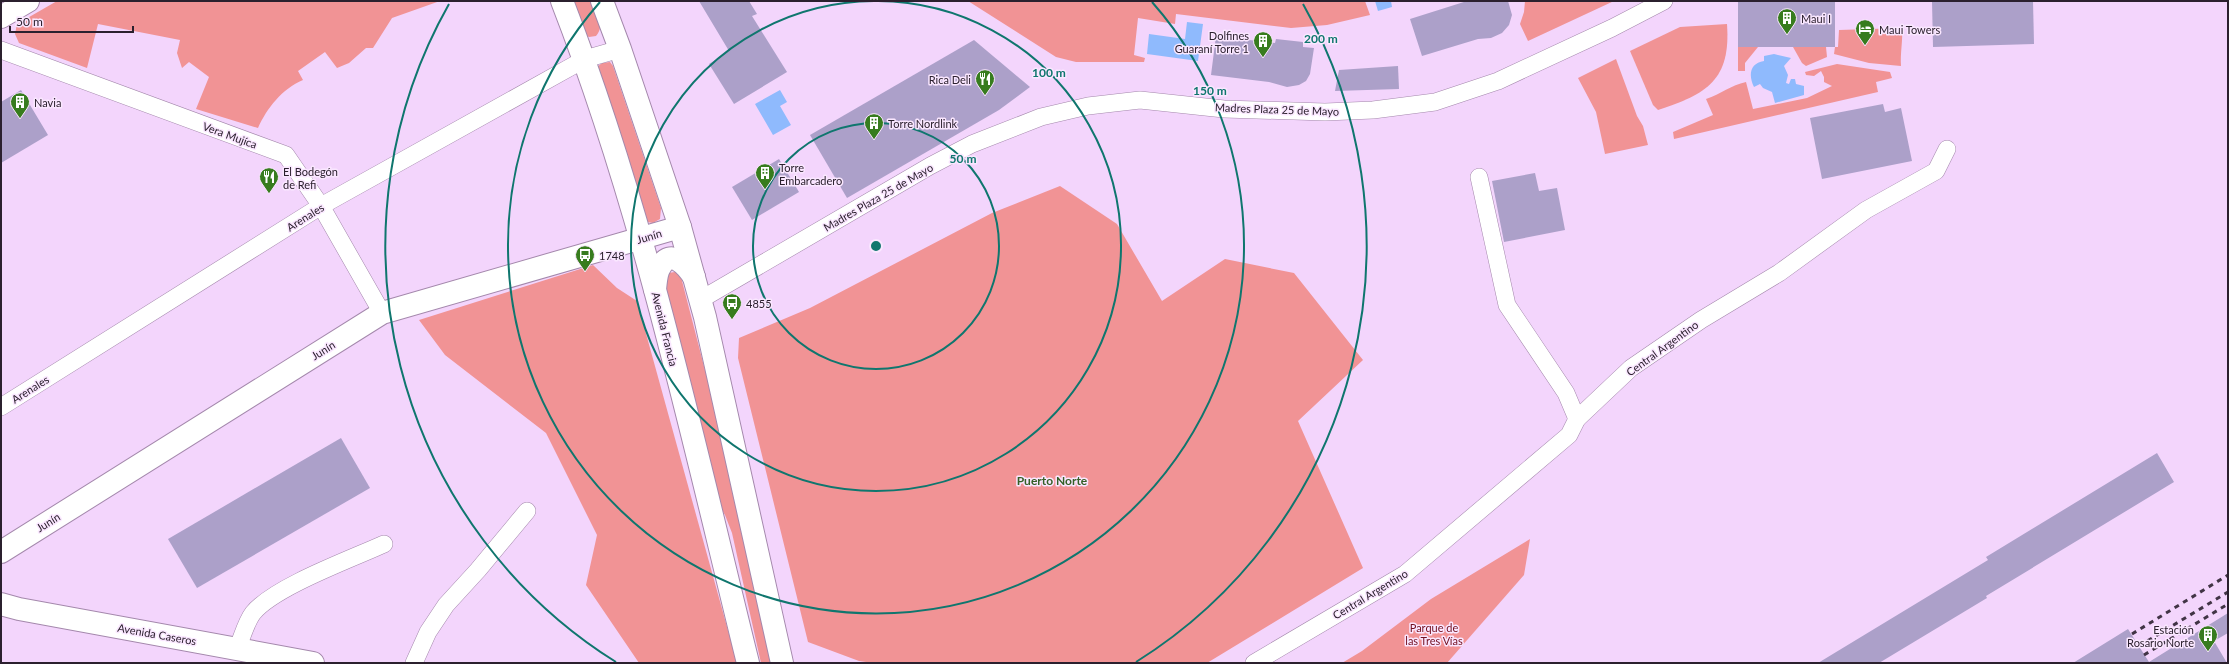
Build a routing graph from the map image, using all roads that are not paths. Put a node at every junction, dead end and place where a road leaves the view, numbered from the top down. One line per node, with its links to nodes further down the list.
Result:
1 (28, 1): 5 (main road)
2 (562, 1): 8 (main road, Avenida Francia)
3 (602, 1): 6 (main road)
4 (1664, 1): 16 (street, Madres Plaza 25 de Mayo)
5 (1, 17)
6 (620, 48): 8 (street, Arenales); 12 (main road)
7 (1, 50): 11 (street, Vera Mujíca)
8 (585, 59): 11 (street, Arenales); 13 (main road, Avenida Francia)
9 (1947, 149): 19 (street, Central Argentino)
10 (1479, 177): 19 (street)
11 (321, 206): 17 (street, Vera Mujíca); 18 (street, Arenales)
12 (680, 227): 13 (main road, Junín); 14 (main road)
13 (642, 238): 15 (main road, Avenida Francia); 17 (main road, Junín)
14 (694, 277): 15 (main road); 16 (main road)
15 (655, 289): 28 (main road, Avenida Francia)
16 (700, 300): 25 (main road)
17 (382, 313): 22 (main road, Junín)
18 (1, 407)
19 (1577, 418): 29 (street, Central Argentino)
20 (528, 511): 27 (street)
21 (384, 544): 24 (street)
22 (1, 552)
23 (1, 604): 24 (main road, Avenida Caseros)
24 (237, 649): 26 (main road, Avenida Caseros)
25 (784, 662)
26 (313, 663)
27 (414, 663)
28 (748, 663)
29 (1254, 663)

